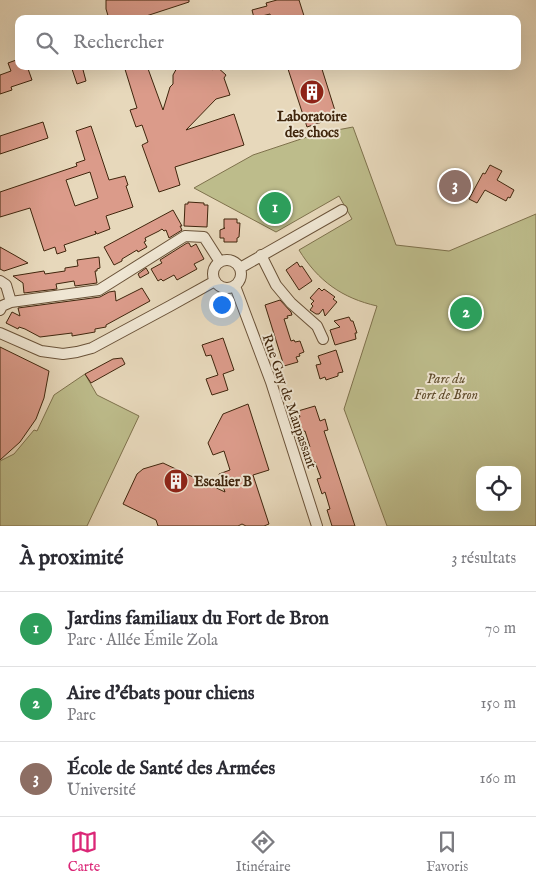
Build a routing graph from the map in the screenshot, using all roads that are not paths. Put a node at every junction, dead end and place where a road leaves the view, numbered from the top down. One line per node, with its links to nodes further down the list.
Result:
1 (342, 210): 2 (street)
2 (261, 256): 4 (street); 11 (street)
3 (220, 262): 4 (street); 6 (street); 8 (street)
4 (240, 268): 7 (street)
5 (0, 281): 8 (street)
6 (214, 281): 7 (street); 10 (street)
7 (235, 286): 12 (street, Rue Guy de Maupassant)
8 (10, 302): 9 (street)
9 (0, 310)
10 (0, 333)
11 (323, 339)
12 (317, 526)

